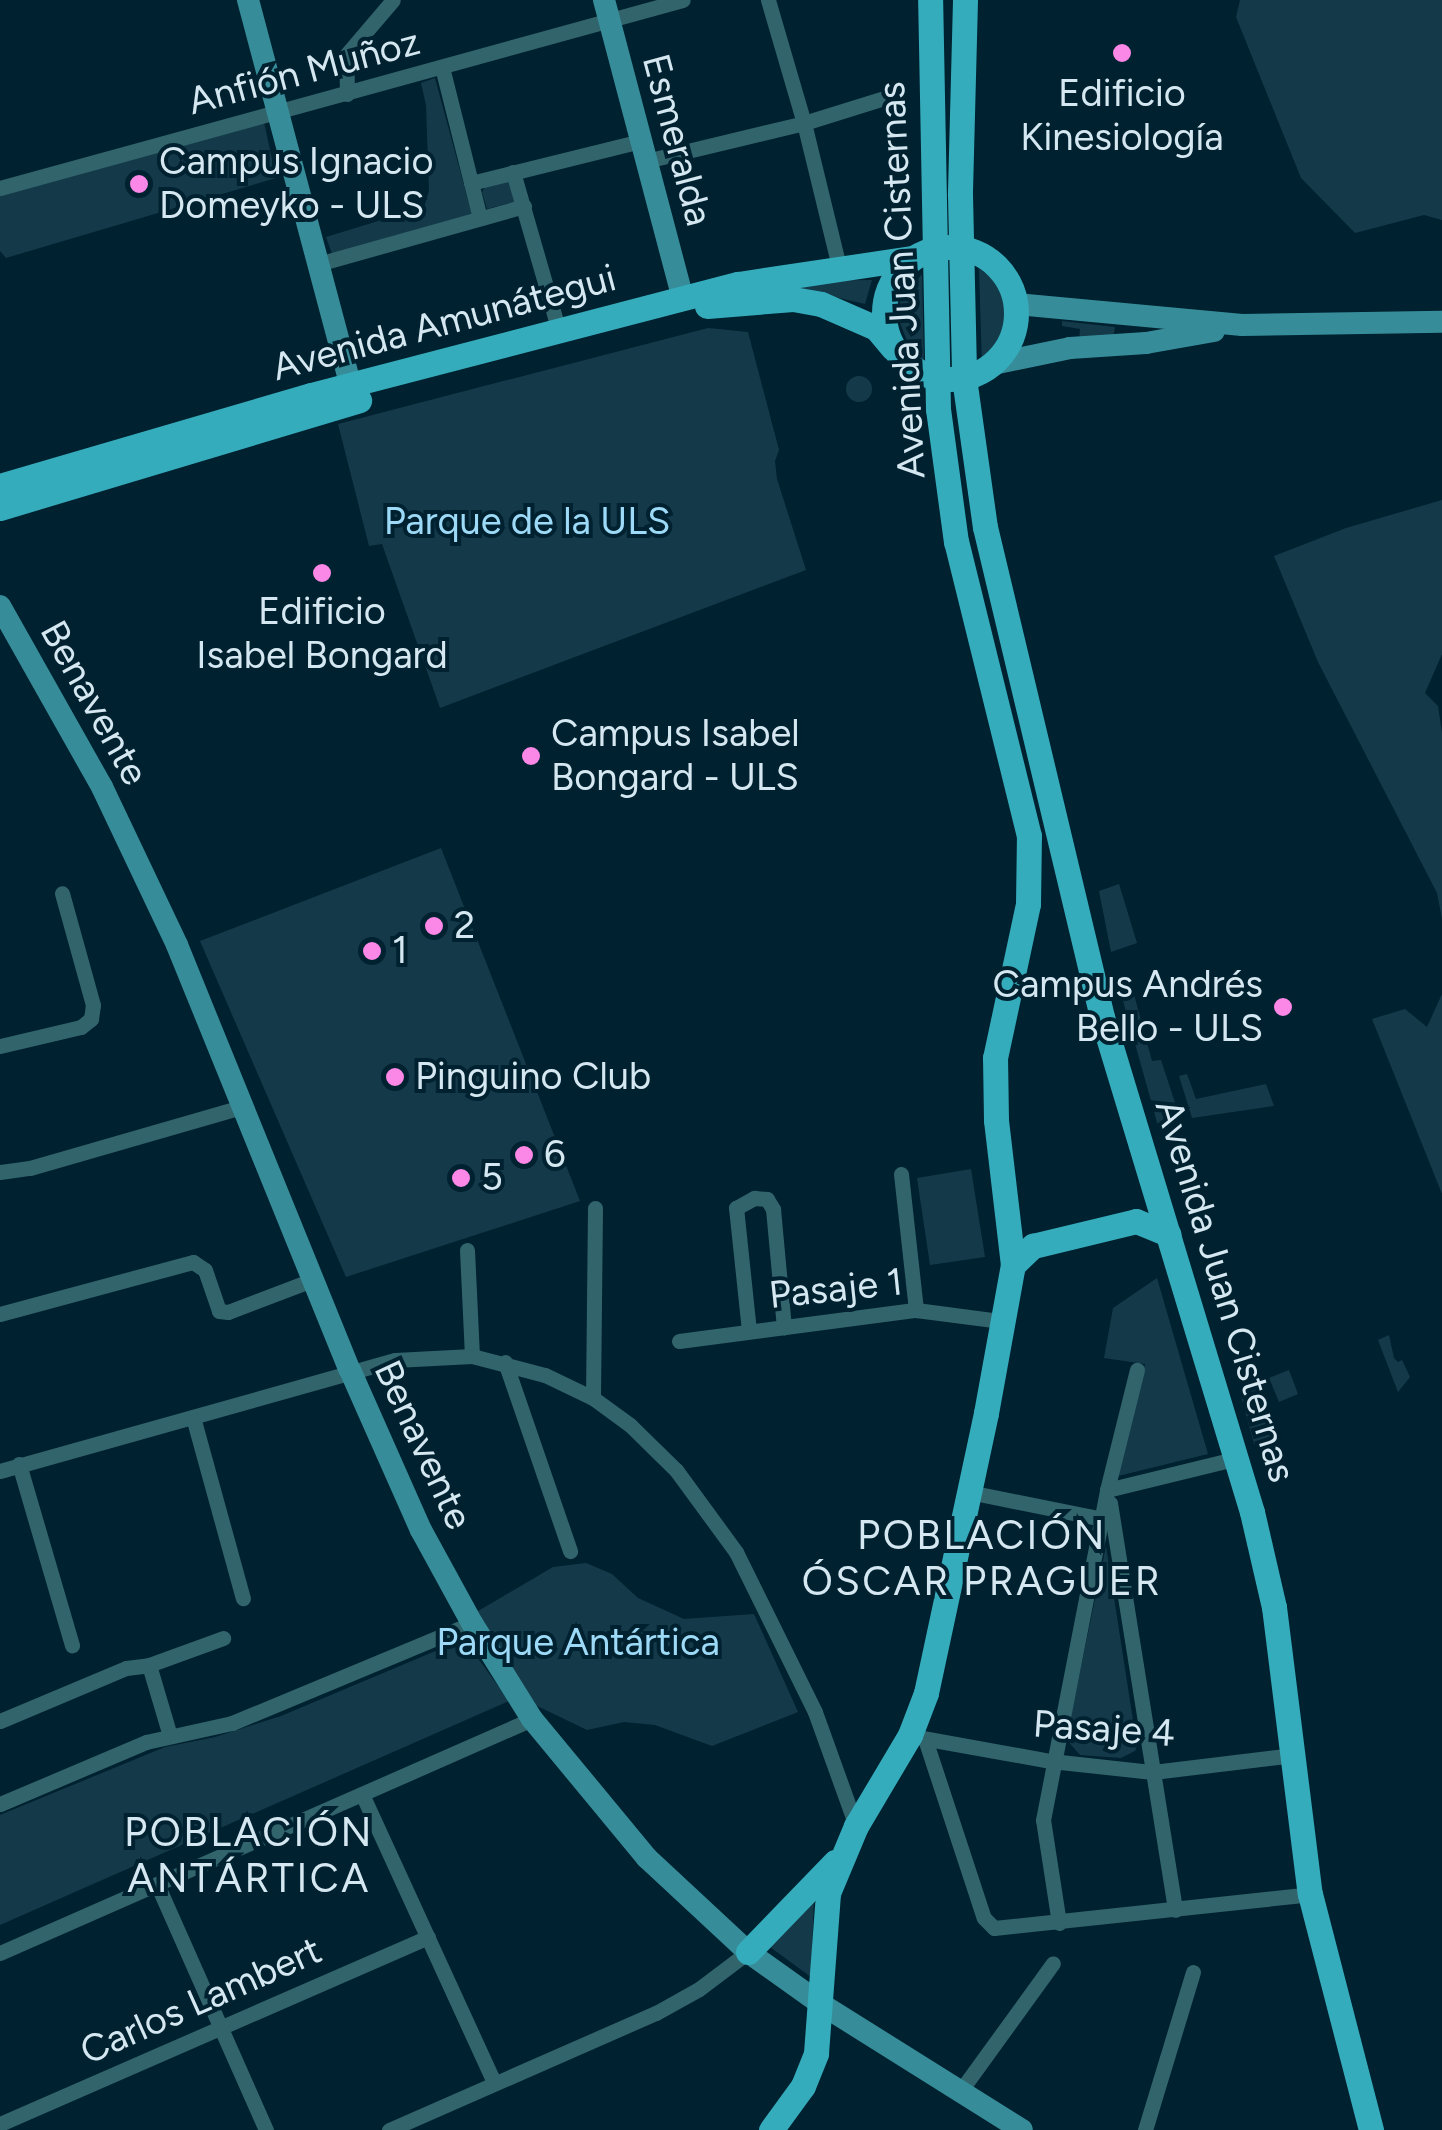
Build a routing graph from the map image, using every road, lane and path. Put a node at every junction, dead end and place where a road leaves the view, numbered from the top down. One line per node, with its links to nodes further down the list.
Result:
1 (248, 0): 11 (main road)
2 (393, 0): 9 (street)
3 (683, 0): 7 (street, Anfión Muñoz)
4 (768, 0): 12 (street)
5 (930, 0): 20 (main road, Avenida Juan Cisternas)
6 (965, 0): 19 (main road, Avenida Juan Cisternas)
7 (606, 10): 8 (street, Anfión Muñoz); 13 (main road, Esmeralda)
8 (442, 67): 9 (street, Anfión Muñoz); 15 (street)
9 (346, 94): 11 (street, Anfión Muñoz)
10 (897, 94): 12 (street)
11 (278, 113): 16 (street, Anfión Muñoz); 21 (main road)
12 (804, 123): 13 (street); 22 (street)
13 (644, 151): 14 (street); 23 (main road, Esmeralda)
14 (514, 172): 15 (street); 17 (street)
15 (471, 182): 18 (street)
16 (0, 188)
17 (524, 206): 18 (street); 27 (street)
18 (480, 218): 21 (street)
19 (963, 248): 20 (main road, Avenida Amunátegui); 24 (main road); 30 (main road, Avenida Juan Cisternas)
20 (924, 253): 22 (main road, Avenida Amunátegui); 28 (main road); 30 (main road, Avenida Juan Cisternas)
21 (318, 264): 31 (main road)
22 (839, 266): 23 (main road, Avenida Amunátegui)
23 (682, 298): 27 (main road, Avenida Amunátegui)
24 (1016, 304): 26 (main road); 29 (main road)
25 (1442, 322): 26 (main road)
26 (1242, 325): 29 (main road)
27 (560, 331): 31 (main road, Avenida Amunátegui)
28 (893, 348): 30 (main road, Avenida Amunátegui); 31 (main road, Avenida Amunátegui)
29 (993, 364): 30 (main road)
30 (951, 379): 40 (main road, Avenida Juan Cisternas); 41 (main road, Avenida Juan Cisternas)
31 (353, 393): 32 (main road, Avenida Amunátegui); 33 (main road, Avenida Amunátegui)
32 (0, 486)
33 (0, 508)
34 (0, 606): 37 (main road, Benavente)
35 (62, 894): 36 (street)
36 (0, 1046)
37 (242, 1107): 38 (street); 46 (main road, Benavente)
38 (0, 1172)
39 (901, 1174): 47 (street)
40 (1154, 1182): 41 (main road); 43 (main road, Avenida Juan Cisternas)
41 (1009, 1206): 45 (main road, Avenida Juan Cisternas)
42 (595, 1208): 57 (street)
43 (1168, 1234): 45 (main road); 59 (main road, Avenida Juan Cisternas)
44 (466, 1250): 53 (street)
45 (1013, 1265): 49 (main road, Avenida Juan Cisternas)
46 (312, 1280): 48 (street); 55 (main road, Benavente)
47 (916, 1310): 49 (street, Pasaje 1); 50 (street, Pasaje 1)
48 (0, 1314)
49 (1001, 1321): 63 (main road, Avenida Juan Cisternas)
50 (784, 1327): 51 (street, Pasaje 1); 51 (street)
51 (749, 1332): 52 (street, Pasaje 1)
52 (679, 1341)
53 (472, 1356): 54 (street); 55 (street)
54 (504, 1362): 57 (street); 65 (street)
55 (350, 1370): 58 (street); 67 (main road, Benavente)
56 (1137, 1370): 62 (street)
57 (593, 1398): 80 (street)
58 (193, 1417): 60 (street); 66 (street)
59 (1238, 1458): 62 (street); 75 (main road, Avenida Juan Cisternas)
60 (19, 1464): 61 (street); 69 (street)
61 (0, 1471)
62 (1107, 1490): 64 (street)
63 (969, 1492): 64 (street); 74 (main road, Avenida Juan Cisternas)
64 (1107, 1520): 76 (street); 77 (street)
65 (570, 1551)
66 (243, 1598)
67 (472, 1624): 71 (main road, Benavente); 73 (street)
68 (224, 1638): 70 (street)
69 (72, 1645)
70 (149, 1665): 72 (street); 73 (street)
71 (532, 1719): 78 (street); 87 (main road, Benavente)
72 (0, 1721)
73 (170, 1736): 79 (street)
74 (917, 1737): 76 (street, Pasaje 4); 80 (main road, Avenida Juan Cisternas); 85 (street)
75 (1294, 1755): 77 (street, Pasaje 4); 83 (main road, Avenida Juan Cisternas)
76 (1051, 1761): 77 (street, Pasaje 4); 85 (street)
77 (1153, 1772): 84 (street)
78 (362, 1794): 82 (street); 86 (street)
79 (0, 1804)
80 (856, 1826): 81 (main road, Avenida Juan Cisternas)
81 (845, 1852): 87 (main road); 91 (main road, Avenida Juan Cisternas)
82 (156, 1884): 88 (street); 92 (street)
83 (1310, 1894): 84 (street); 101 (main road, Avenida Juan Cisternas)
84 (1174, 1910): 85 (street)
85 (1058, 1923)
86 (428, 1937): 92 (street, Carlos Lambert); 93 (street)
87 (748, 1952): 91 (main road, Benavente); 93 (street)
88 (0, 1953)
89 (1052, 1963): 94 (street)
90 (1193, 1972): 100 (street)
91 (820, 2004): 94 (main road, Benavente); 98 (main road, Avenida Juan Cisternas)
92 (221, 2028): 95 (street, Carlos Lambert); 96 (street)
93 (494, 2082): 97 (street)
94 (959, 2093): 99 (main road, Benavente)
95 (0, 2124)
96 (266, 2130)
97 (390, 2130)
98 (771, 2130)
99 (1022, 2130)
100 (1145, 2130)
101 (1371, 2130)

